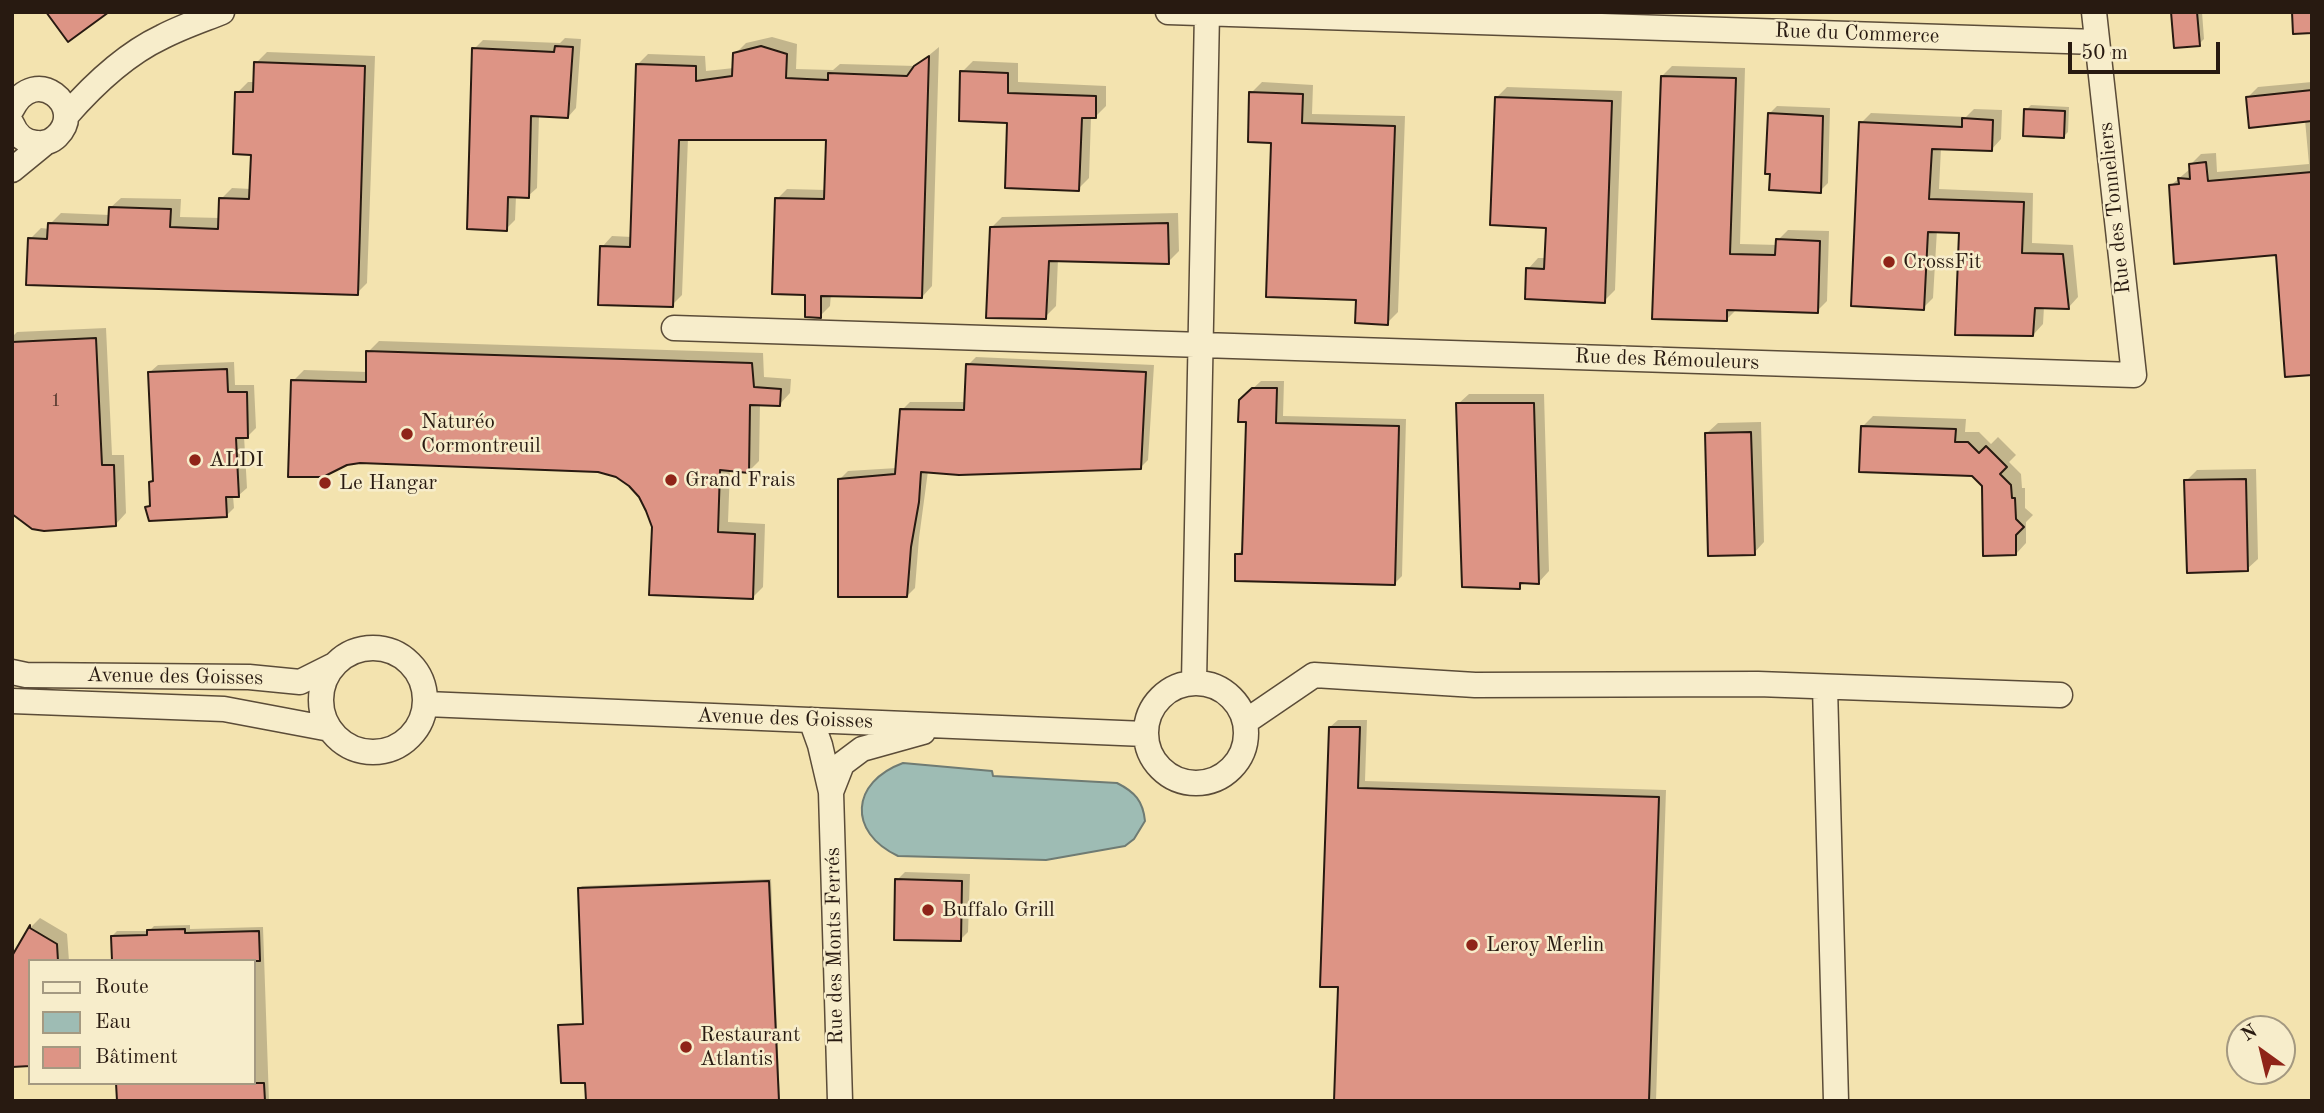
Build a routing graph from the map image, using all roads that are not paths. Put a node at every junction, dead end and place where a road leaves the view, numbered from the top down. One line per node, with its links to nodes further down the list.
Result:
1 (222, 12): 6 (street)
2 (1168, 12): 4 (street, Rue du Commerce)
3 (2094, 12): 5 (street)
4 (1207, 13): 5 (street, Rue du Commerce); 13 (street)
5 (2097, 41): 14 (street, Rue des Tonneliers)
6 (111, 71): 7 (street); 8 (street)
7 (30, 88): 8 (street); 9 (street)
8 (66, 116): 10 (street)
9 (13, 124): 10 (street)
10 (45, 143): 11 (street)
11 (12, 170)
12 (674, 328): 13 (street, Rue des Rémouleurs)
13 (1199, 345): 14 (street, Rue des Rémouleurs); 17 (street)
14 (2134, 374)
15 (334, 665): 16 (street, Avenue des Goisses); 21 (street); 25 (street)
16 (12, 672)
17 (1194, 682): 23 (street); 26 (street)
18 (1825, 687): 19 (street); 23 (street); 29 (street)
19 (2060, 695)
20 (12, 701): 25 (street, Avenue des Goisses)
21 (426, 704): 22 (street, Avenue des Goisses); 25 (street)
22 (811, 720): 24 (street, Avenue des Goisses); 27 (street, Rue des Monts Ferrés)
23 (1245, 722): 26 (street)
24 (950, 726): 26 (street, Avenue des Goisses); 27 (street, Rue des Monts Ferrés)
25 (330, 729)
26 (1145, 734)
27 (831, 792): 28 (street, Rue des Monts Ferrés)
28 (840, 1101)
29 (1836, 1101)

